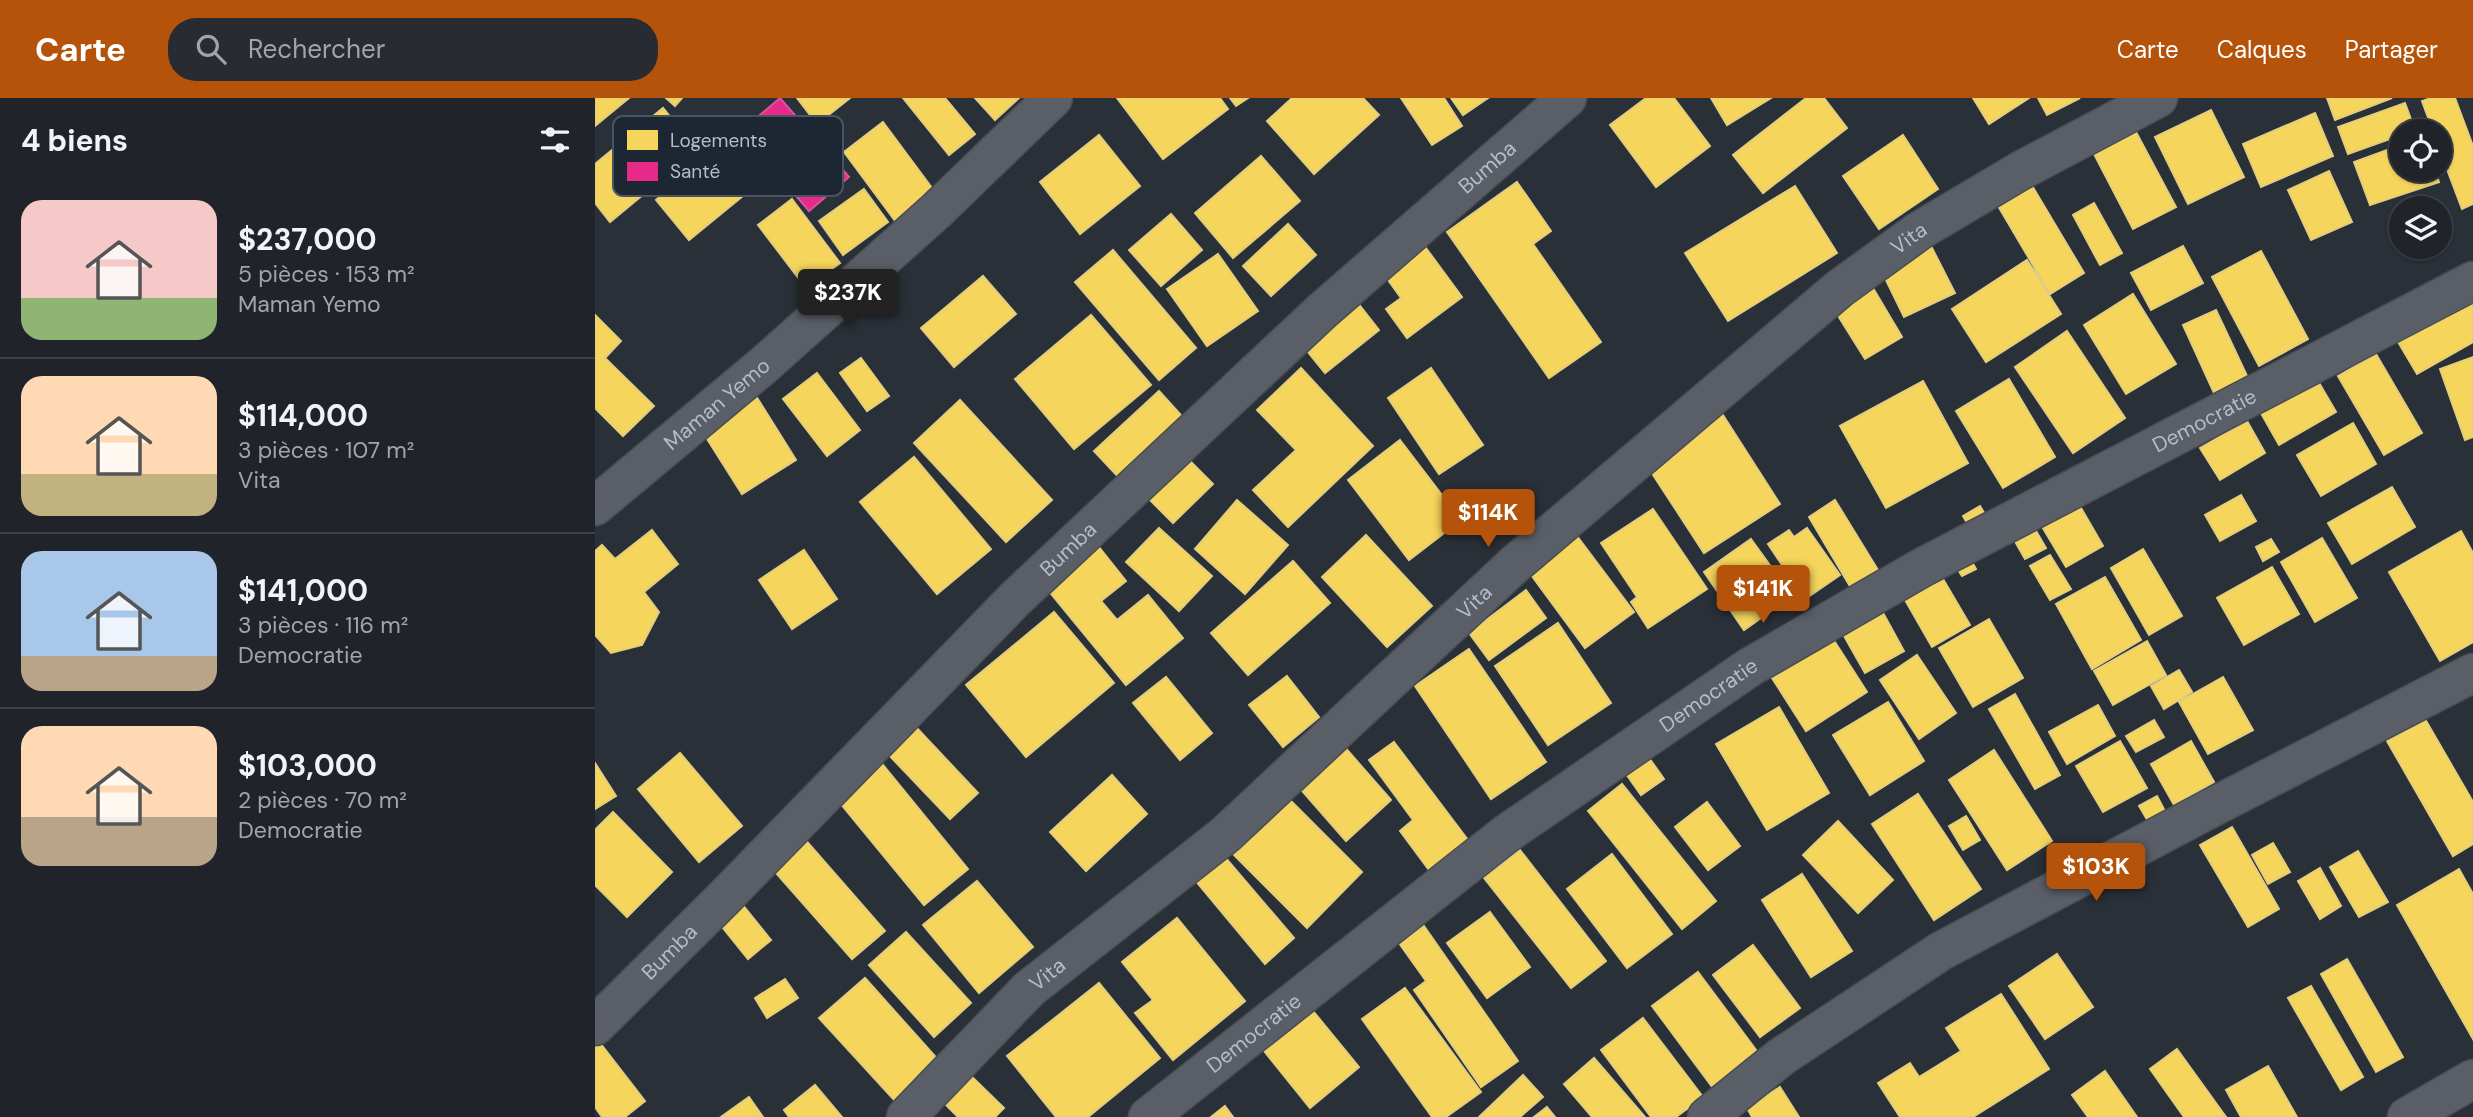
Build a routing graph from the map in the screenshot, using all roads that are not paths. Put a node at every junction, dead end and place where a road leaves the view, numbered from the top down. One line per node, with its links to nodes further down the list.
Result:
1 (1052, 98): 5 (street, Maman Yemo)
2 (1567, 98): 7 (street, Bumba)
3 (2158, 98): 9 (street, Vita)
4 (2473, 281): 10 (street, Democratie)
5 (595, 506)
6 (2473, 673): 11 (street)
7 (595, 1026)
8 (2473, 1079): 12 (street)
9 (906, 1117)
10 (1147, 1117)
11 (1707, 1117)
12 (2407, 1117)

